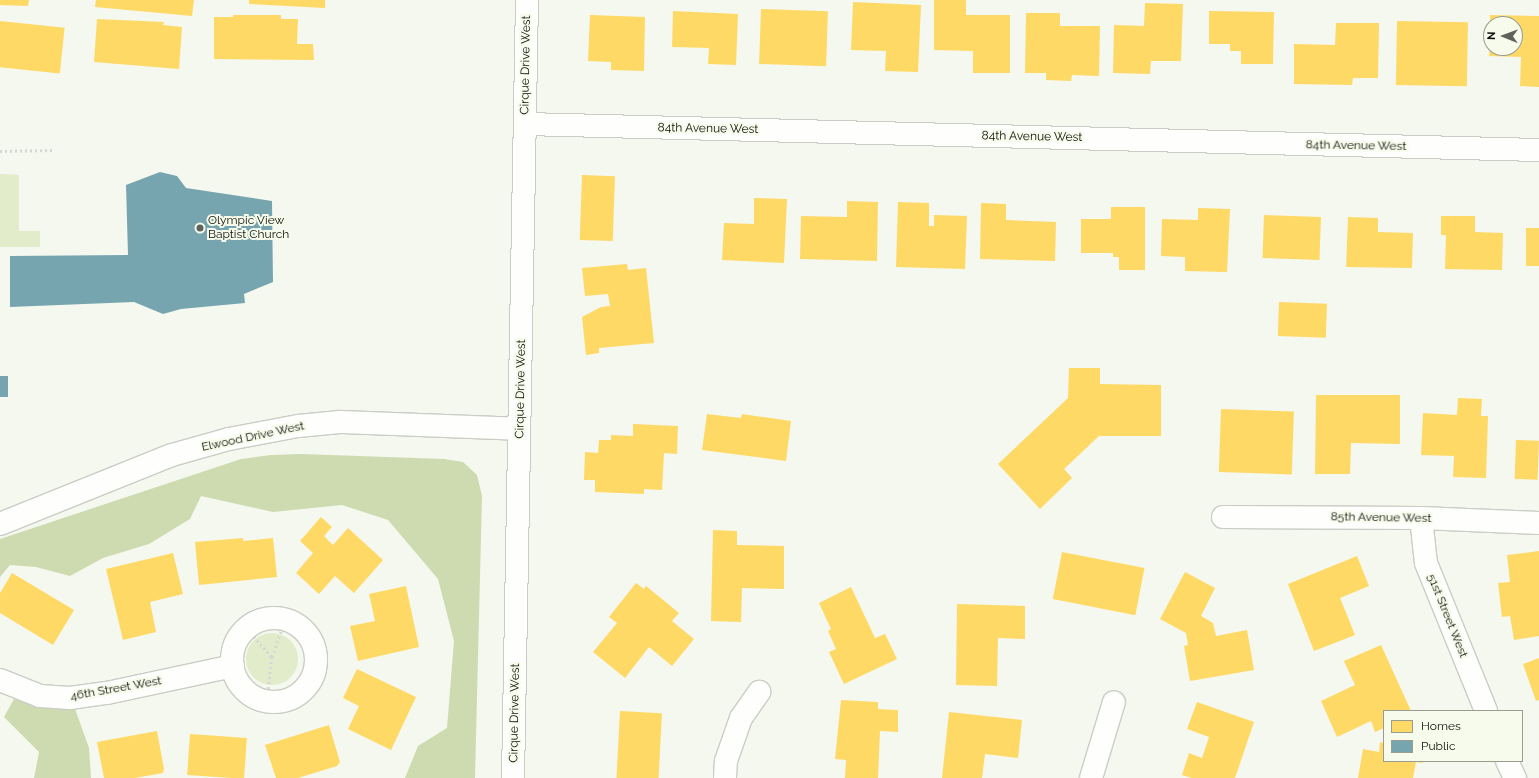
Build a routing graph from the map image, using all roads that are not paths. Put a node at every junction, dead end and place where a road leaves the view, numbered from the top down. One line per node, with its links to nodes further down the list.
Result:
1 (527, 0): 2 (street, Cirque Drive West)
2 (525, 124): 3 (street, 84th Avenue West); 4 (street, Cirque Drive West)
3 (1539, 150)
4 (520, 429): 8 (street, Elwood Drive West); 15 (street, Cirque Drive West)
5 (1223, 517): 6 (street, 85th Avenue West)
6 (1421, 518): 7 (street, 85th Avenue West); 13 (street, 51st Street West)
7 (1539, 523)
8 (0, 524)
9 (233, 666): 9 (street); 10 (street, 46th Street West)
10 (0, 680)
11 (759, 692): 16 (street)
12 (1114, 702): 17 (street)
13 (1486, 710)
14 (1508, 762): 18 (street)
15 (513, 778)
16 (725, 778)
17 (1091, 778)
18 (1515, 778)

